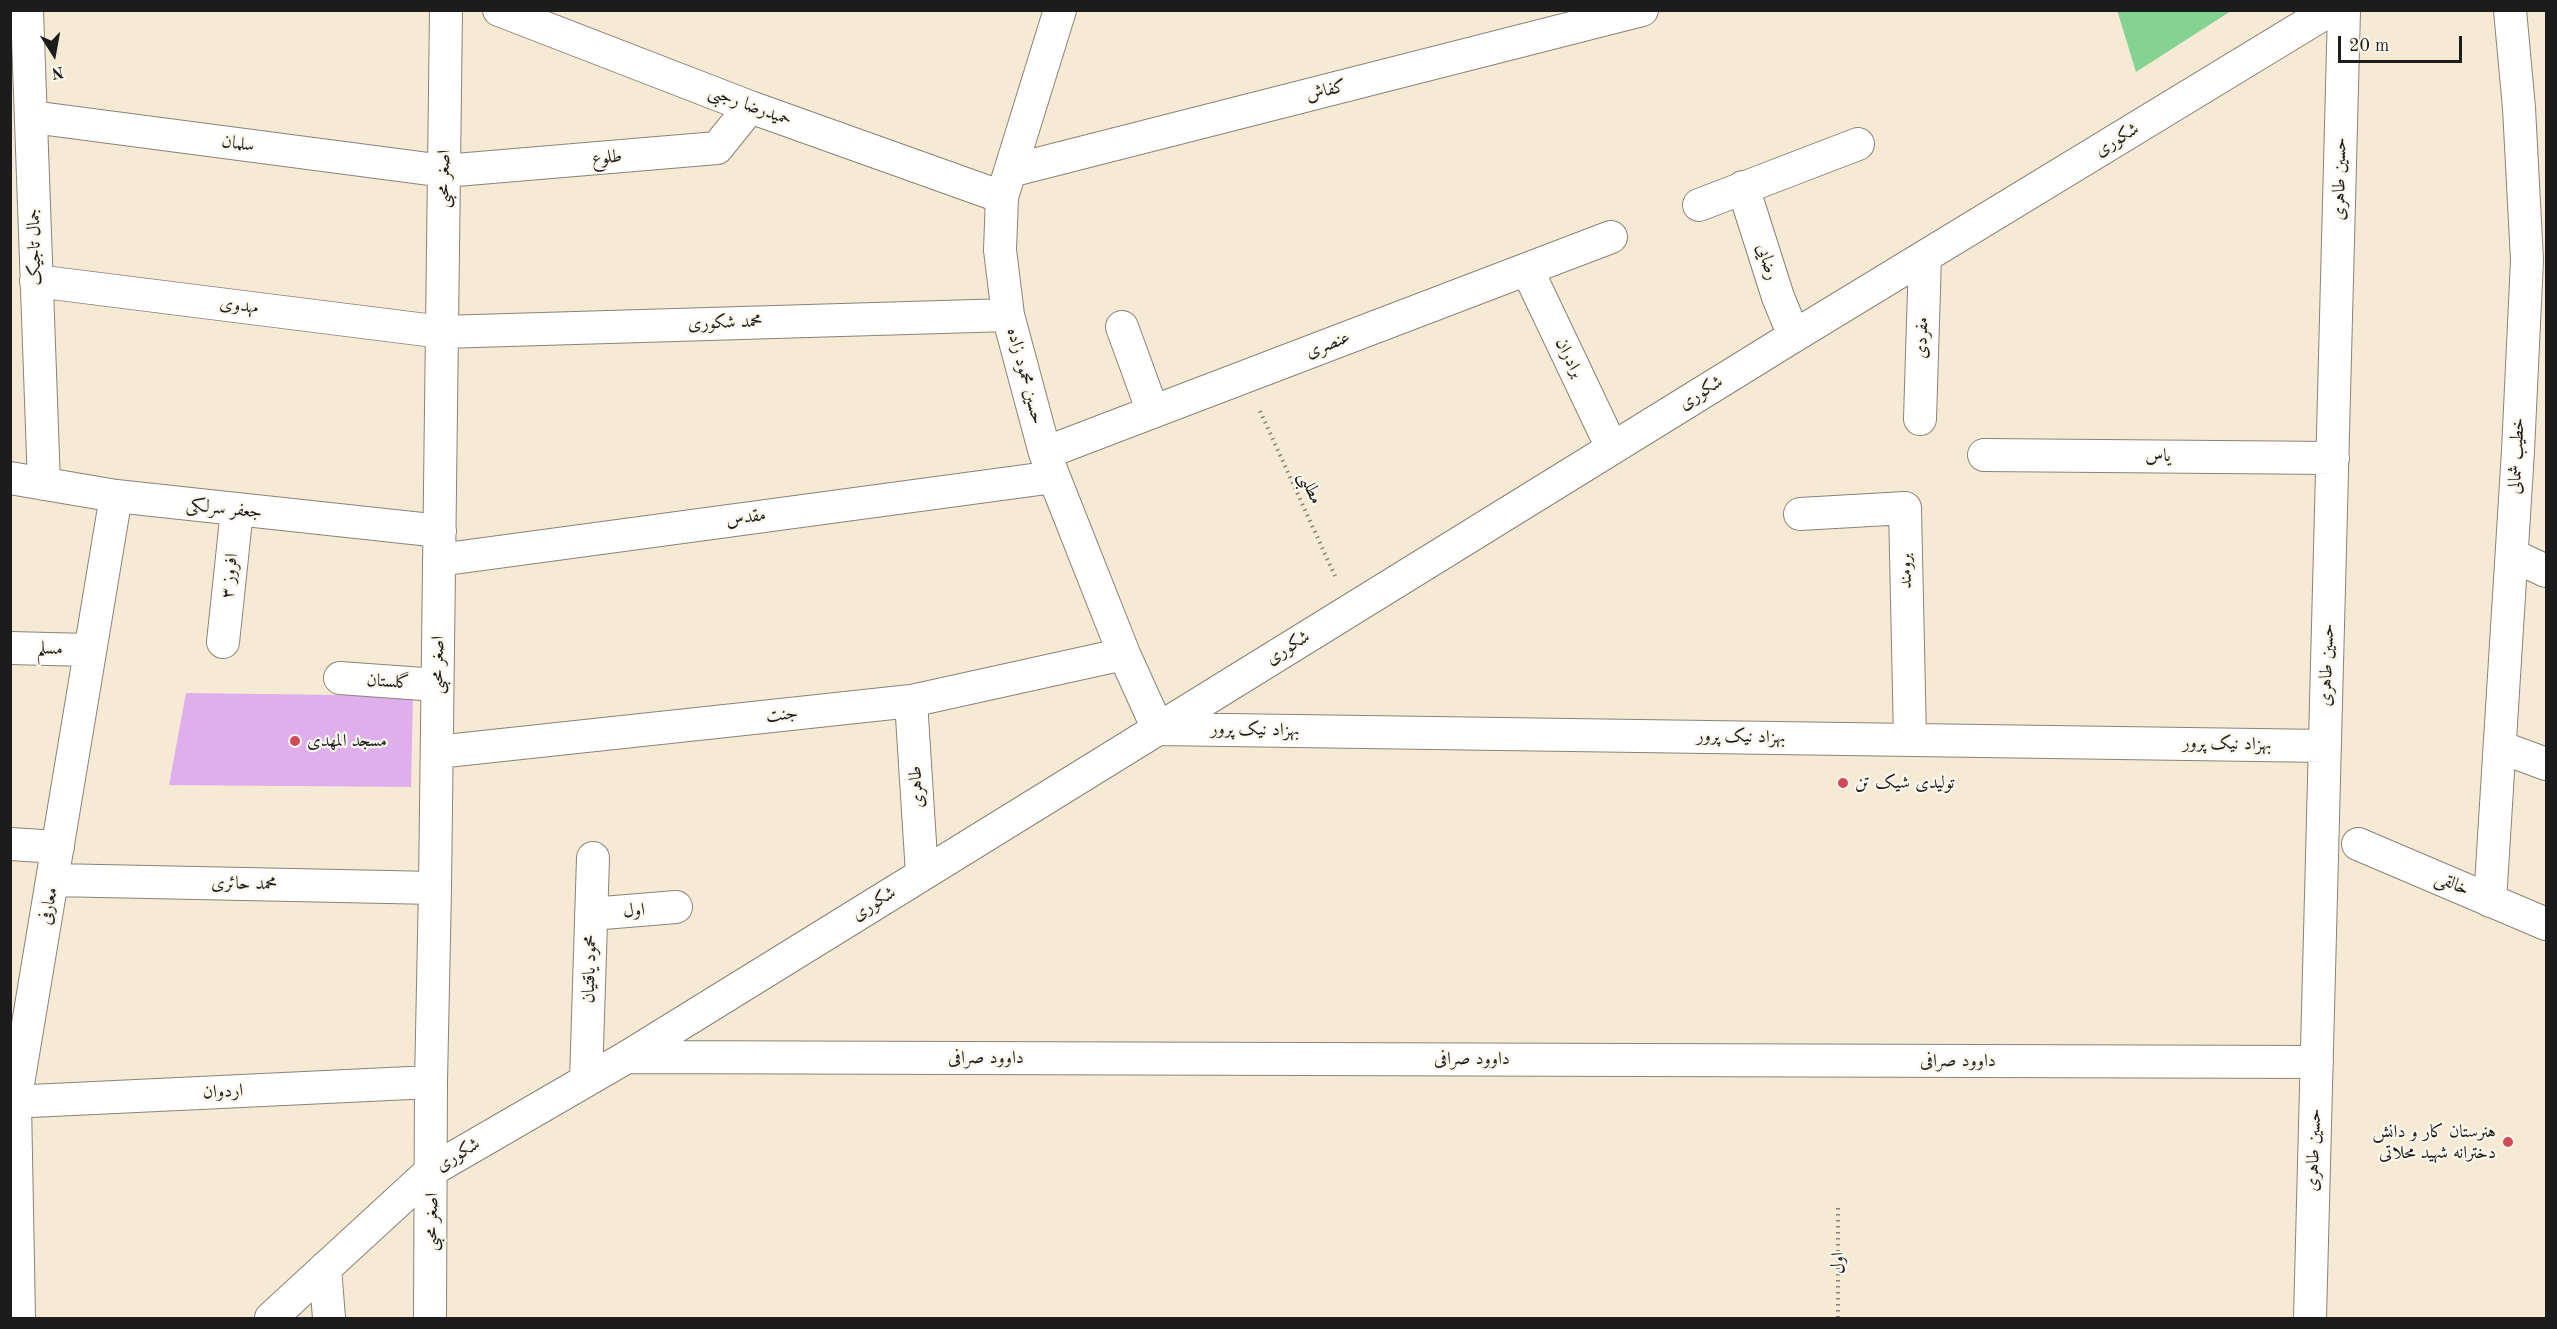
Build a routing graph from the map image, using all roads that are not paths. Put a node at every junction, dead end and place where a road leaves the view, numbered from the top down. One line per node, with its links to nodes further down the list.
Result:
1 (27, 10): 11 (street, جمال تاجیک)
2 (446, 10): 14 (street, اصغر محبی)
3 (499, 10): 9 (street, حمیدرضا رجبی)
4 (1060, 10): 15 (street, حسین محمود زاده)
5 (1642, 10): 15 (street, کفاش)
6 (2330, 10): 19 (street, شکوری)
7 (2344, 10): 31 (street, حسین طاهری)
8 (2510, 10): 10 (street, خطیب شمالی)
9 (750, 107): 14 (street, طلوع); 15 (street, حمیدرضا رجبی)
10 (2533, 113): 20 (street, خطیب شمالی)
11 (32, 117): 13 (street, جمال تاجیک); 14 (street, سلمان)
12 (1858, 144): 16 (street)
13 (22, 152): 22 (street, جمال تاجیک)
14 (444, 171): 25 (street, اصغر محبی)
15 (1006, 184): 23 (street, حسین محمود زاده)
16 (1743, 187): 17 (street); 26 (street, رضایی)
17 (1699, 205)
18 (1611, 237): 21 (street, عنصری)
19 (1925, 257): 26 (street, شکوری); 28 (street, مفردی)
20 (2537, 263): 39 (street, خطیب شمالی)
21 (1527, 269): 27 (street, عنصری); 29 (street, برادران)
22 (36, 281): 25 (street, مهدوی); 34 (street, جمال تاجیک)
23 (1008, 315): 25 (street, محمد شکوری); 32 (street, حسین محمود زاده)
24 (1122, 327): 27 (street)
25 (442, 332): 38 (street, اصغر محبی)
26 (1794, 336): 29 (street, شکوری)
27 (1153, 412): 32 (street, عنصری)
28 (1920, 419)
29 (1612, 448): 48 (street, شکوری)
30 (1984, 455): 31 (street, یاس)
31 (2332, 458): 50 (street, حسین طاهری)
32 (1049, 465): 38 (street, مقدس); 44 (street, حسین محمود زاده)
33 (10, 478): 34 (street, جعفر سرلکی)
34 (44, 484): 35 (street, جعفر سرلکی)
35 (116, 496): 36 (street, جعفر سرلکی); 43 (street, معارفی)
36 (237, 510): 38 (street, جعفر سرلکی); 41 (street, افروز ۳)
37 (1800, 514): 49 (street, برومند)
38 (439, 545): 46 (street, اصغر محبی)
39 (2512, 555): 40 (street); 51 (street, خطیب شمالی)
40 (2547, 571)
41 (223, 642)
42 (10, 648): 43 (street, مسلم)
43 (89, 650): 56 (street, معارفی)
44 (1124, 654): 47 (street, جنت); 48 (street, حسین محمود زاده)
45 (340, 678): 46 (street, گلستان)
46 (437, 685): 52 (street, اصغر محبی)
47 (911, 701): 52 (street, جنت); 58 (street, طاهری)
48 (1158, 729): 49 (street, بهزاد نیک پرور); 58 (street, شکوری)
49 (1910, 739): 50 (street, بهزاد نیک پرور)
50 (2325, 746): 66 (street, حسین طاهری)
51 (2500, 747): 53 (street); 61 (street, خطیب شمالی)
52 (436, 752): 60 (street, اصغر محبی)
53 (2547, 764)
54 (10, 844): 56 (street)
55 (2358, 844): 61 (street, خالقی)
56 (58, 847): 59 (street, معارفی)
57 (593, 858): 63 (street, محمود یاقتیان)
58 (922, 874): 65 (street, شکوری)
59 (53, 880): 60 (street, محمد حائری); 69 (street, معارفی)
60 (435, 888): 68 (street, اصغر محبی)
61 (2490, 901): 64 (street, خالقی)
62 (676, 907): 63 (street, اول)
63 (591, 914): 67 (street, محمود یاقتیان)
64 (2547, 924)
65 (627, 1057): 66 (street, داوود صرافی); 67 (street, شکوری)
66 (2317, 1062): 76 (street, حسین طاهری)
67 (586, 1080): 70 (street, شکوری)
68 (431, 1082): 69 (street, اردوان); 70 (street, اصغر محبی)
69 (13, 1102): 72 (street, معارفی)
70 (432, 1170): 71 (street, شکوری); 75 (street, اصغر محبی)
71 (325, 1268): 73 (street, شکوری); 74 (street)
72 (19, 1318)
73 (271, 1318)
74 (329, 1318)
75 (430, 1318)
76 (2310, 1318)

